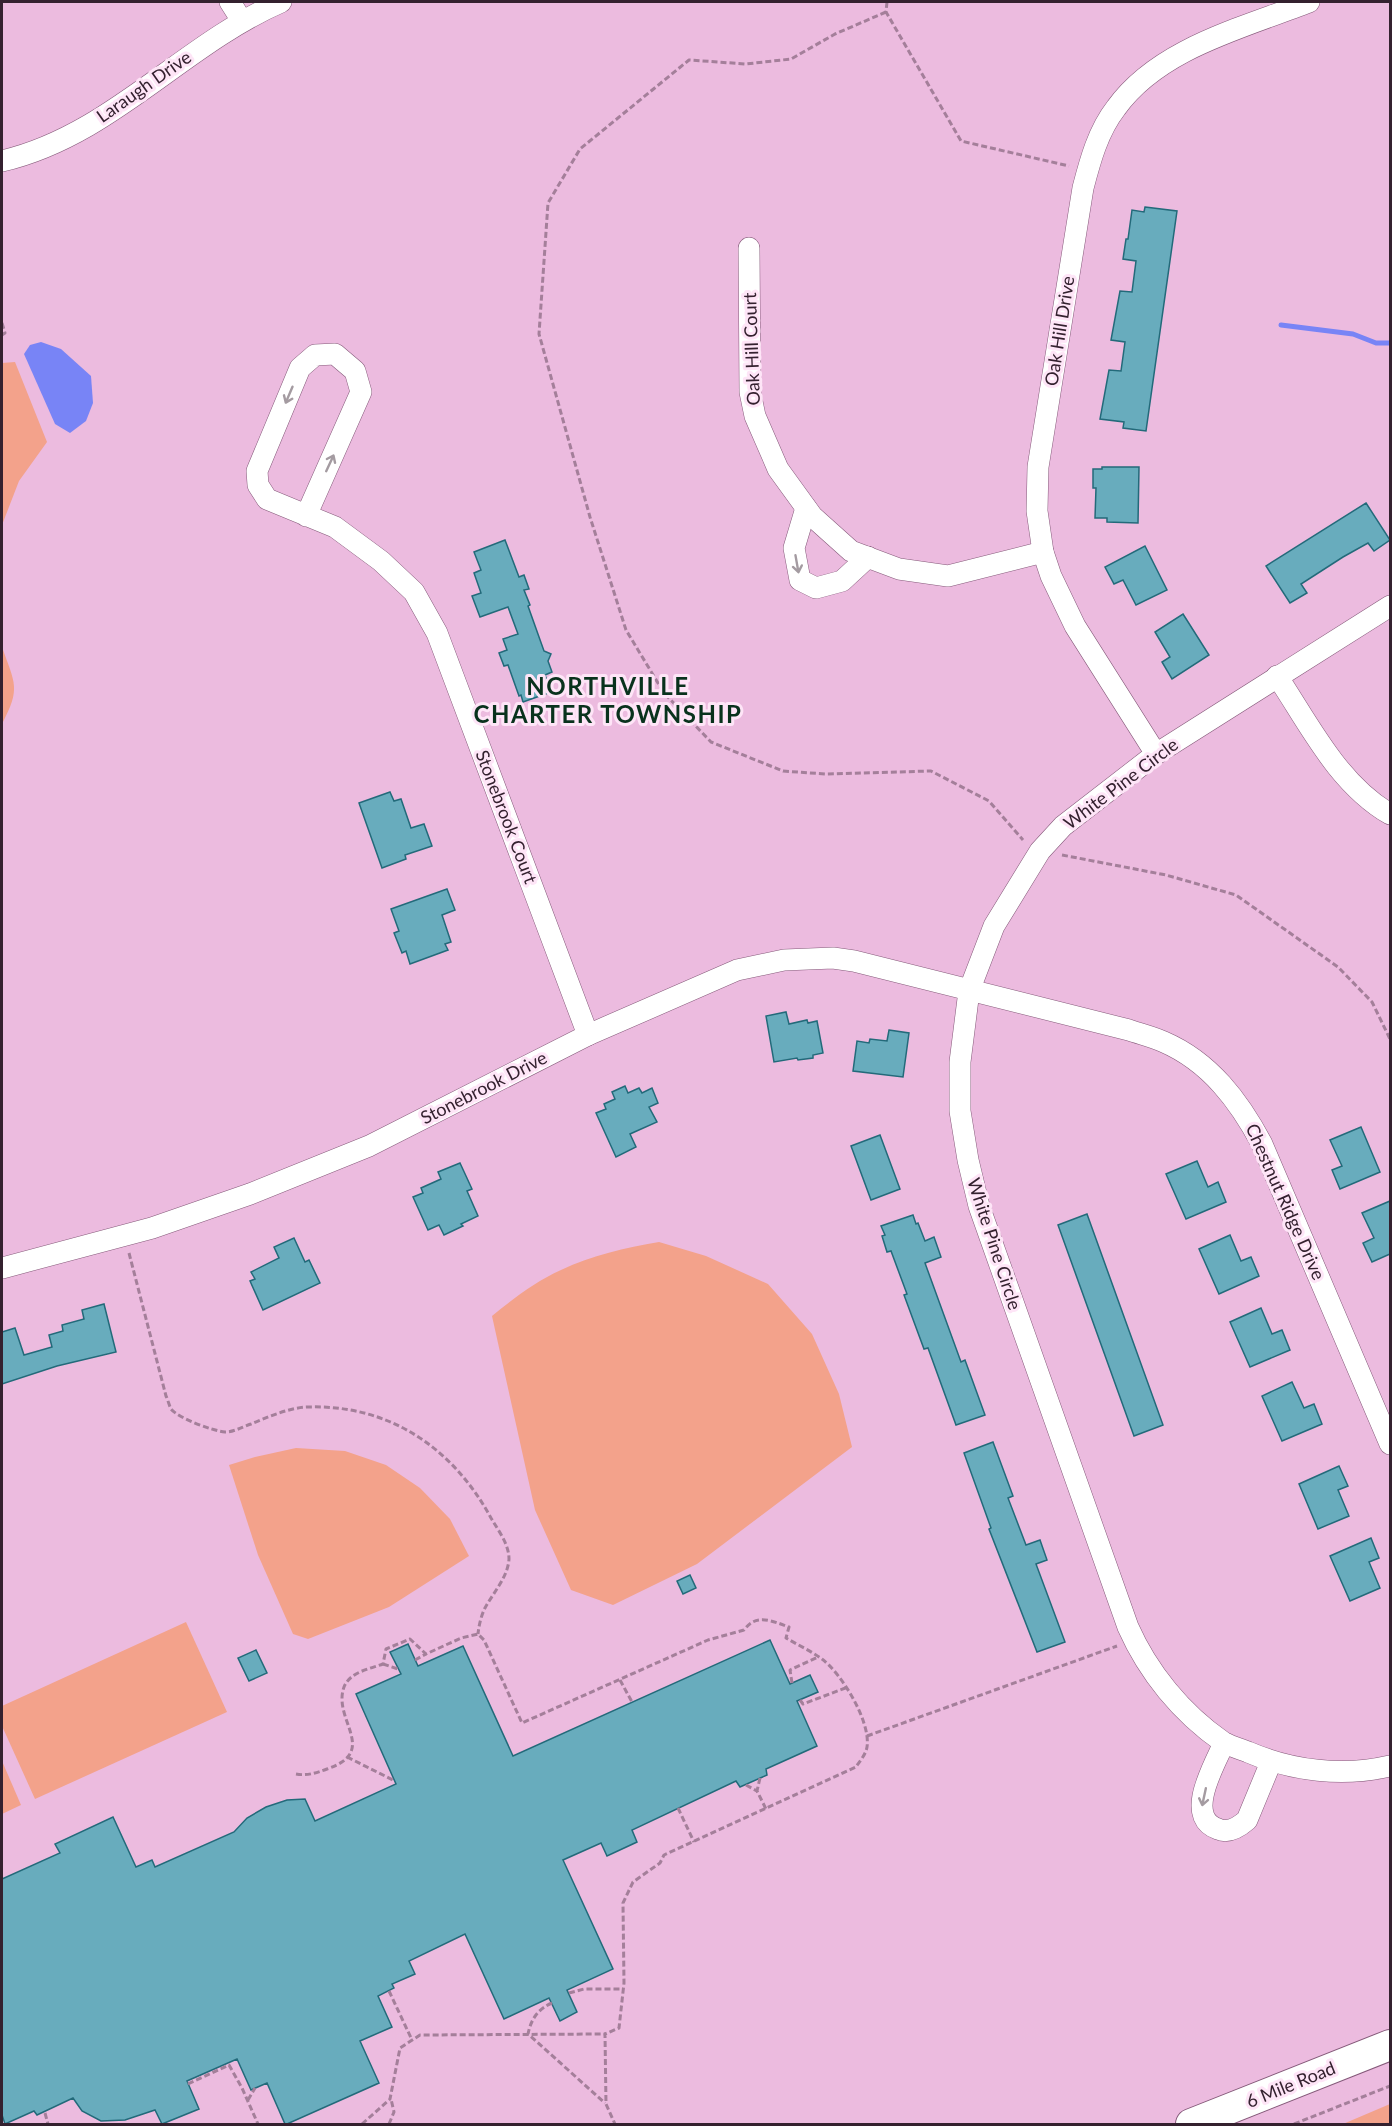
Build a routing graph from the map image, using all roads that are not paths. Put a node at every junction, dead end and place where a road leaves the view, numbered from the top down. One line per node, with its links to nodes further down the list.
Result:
1 (230, 2): 4 (street)
2 (281, 2): 4 (street, Laraugh Drive)
3 (1309, 2): 9 (street, Oak Hill Drive)
4 (242, 21): 5 (street, Laraugh Drive)
5 (2, 161)
6 (749, 248): 7 (street, Oak Hill Court)
7 (806, 508): 10 (street, Oak Hill Court); 10 (street, one-way to 10)
8 (306, 516): 8 (street, Stonebrook Court, one-way to 8); 16 (street, Stonebrook Court)
9 (1043, 552): 10 (street, Oak Hill Court); 13 (street, Oak Hill Drive)
10 (868, 557)
11 (1390, 606): 12 (street, White Pine Circle)
12 (1277, 676): 13 (street, White Pine Circle); 14 (street)
13 (1156, 754): 15 (street, White Pine Circle)
14 (1390, 814)
15 (969, 991): 16 (street, Stonebrook Drive); 18 (street, Chestnut Ridge Drive); 19 (street, White Pine Circle)
16 (588, 1035): 17 (street, Stonebrook Drive)
17 (2, 1268)
18 (1390, 1444)
19 (1224, 1743): 20 (street, White Pine Circle); 20 (street, one-way to 20)
20 (1271, 1762): 21 (street, White Pine Circle)
21 (1390, 1766)
22 (1390, 2045): 23 (street, 6 Mile Road)
23 (1191, 2124)

